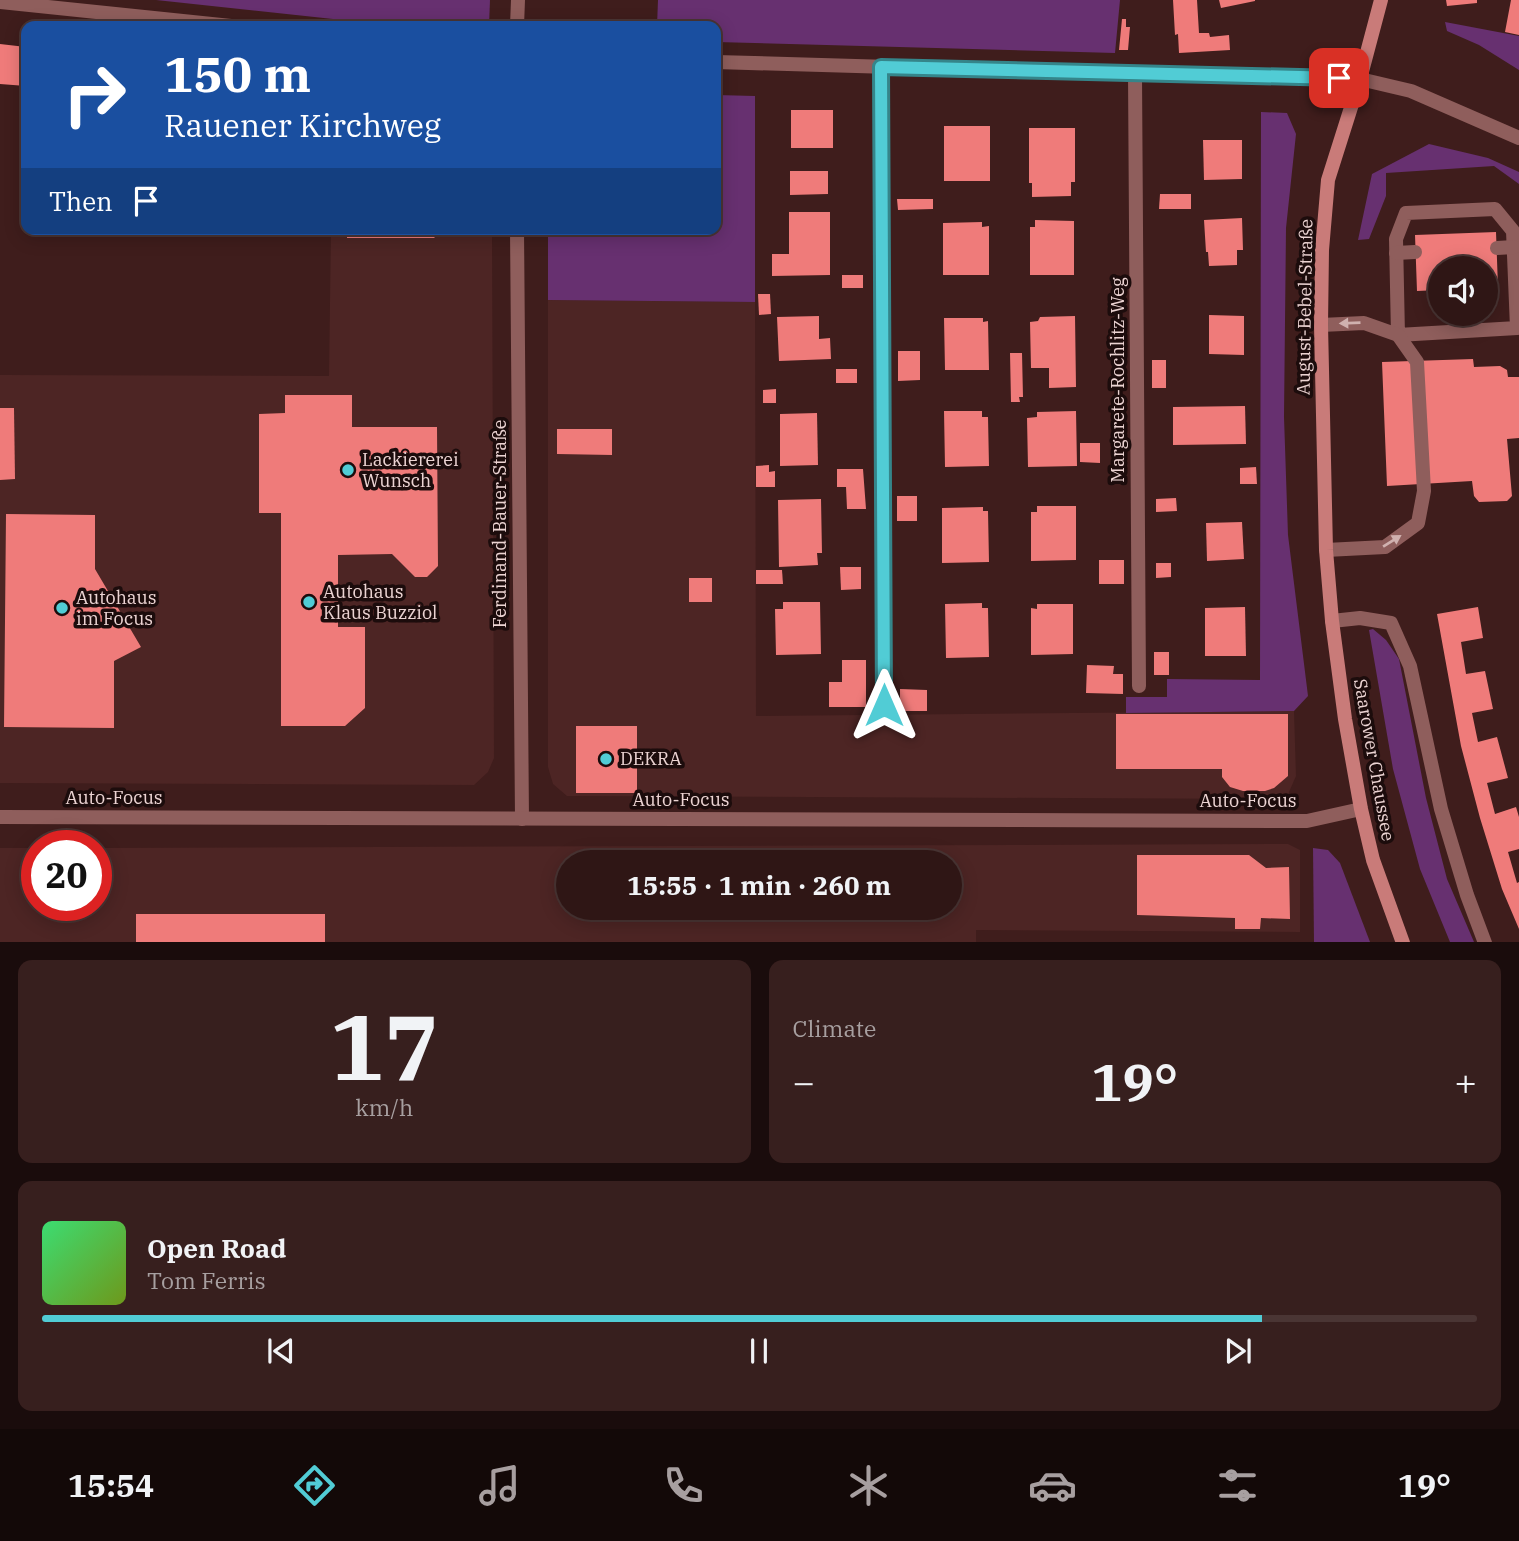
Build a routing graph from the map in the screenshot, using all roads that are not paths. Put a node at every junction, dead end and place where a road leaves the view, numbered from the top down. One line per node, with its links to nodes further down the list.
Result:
1 (518, 0): 5 (street)
2 (1381, 0): 9 (main road, August-Bebel-Straße)
3 (0, 2): 4 (street)
4 (183, 21)
5 (517, 21)
6 (721, 62): 7 (street)
7 (881, 67): 8 (street); 21 (street)
8 (1135, 74): 9 (street); 20 (street, Margarete-Rochlitz-Weg)
9 (1360, 79): 10 (street); 16 (main road, August-Bebel-Straße)
10 (1519, 138)
11 (517, 235): 24 (street, Ferdinand-Bauer-Straße)
12 (1514, 247): 13 (street); 15 (street); 17 (street)
13 (1497, 248)
14 (1415, 252): 15 (street)
15 (1396, 253): 17 (street)
16 (1321, 325): 17 (street, one-way to 16); 18 (main road, August-Bebel-Straße)
17 (1398, 335): 18 (street, one-way to 17)
18 (1326, 550): 19 (main road, August-Bebel-Straße)
19 (1332, 621): 22 (main road, Saarower Chaussee); 26 (street)
20 (1139, 686)
21 (884, 705)
22 (1361, 808): 24 (street, Auto-Focus); 25 (main road, Saarower Chaussee)
23 (0, 817): 24 (street, Auto-Focus)
24 (522, 819)
25 (1404, 942)
26 (1485, 942)

